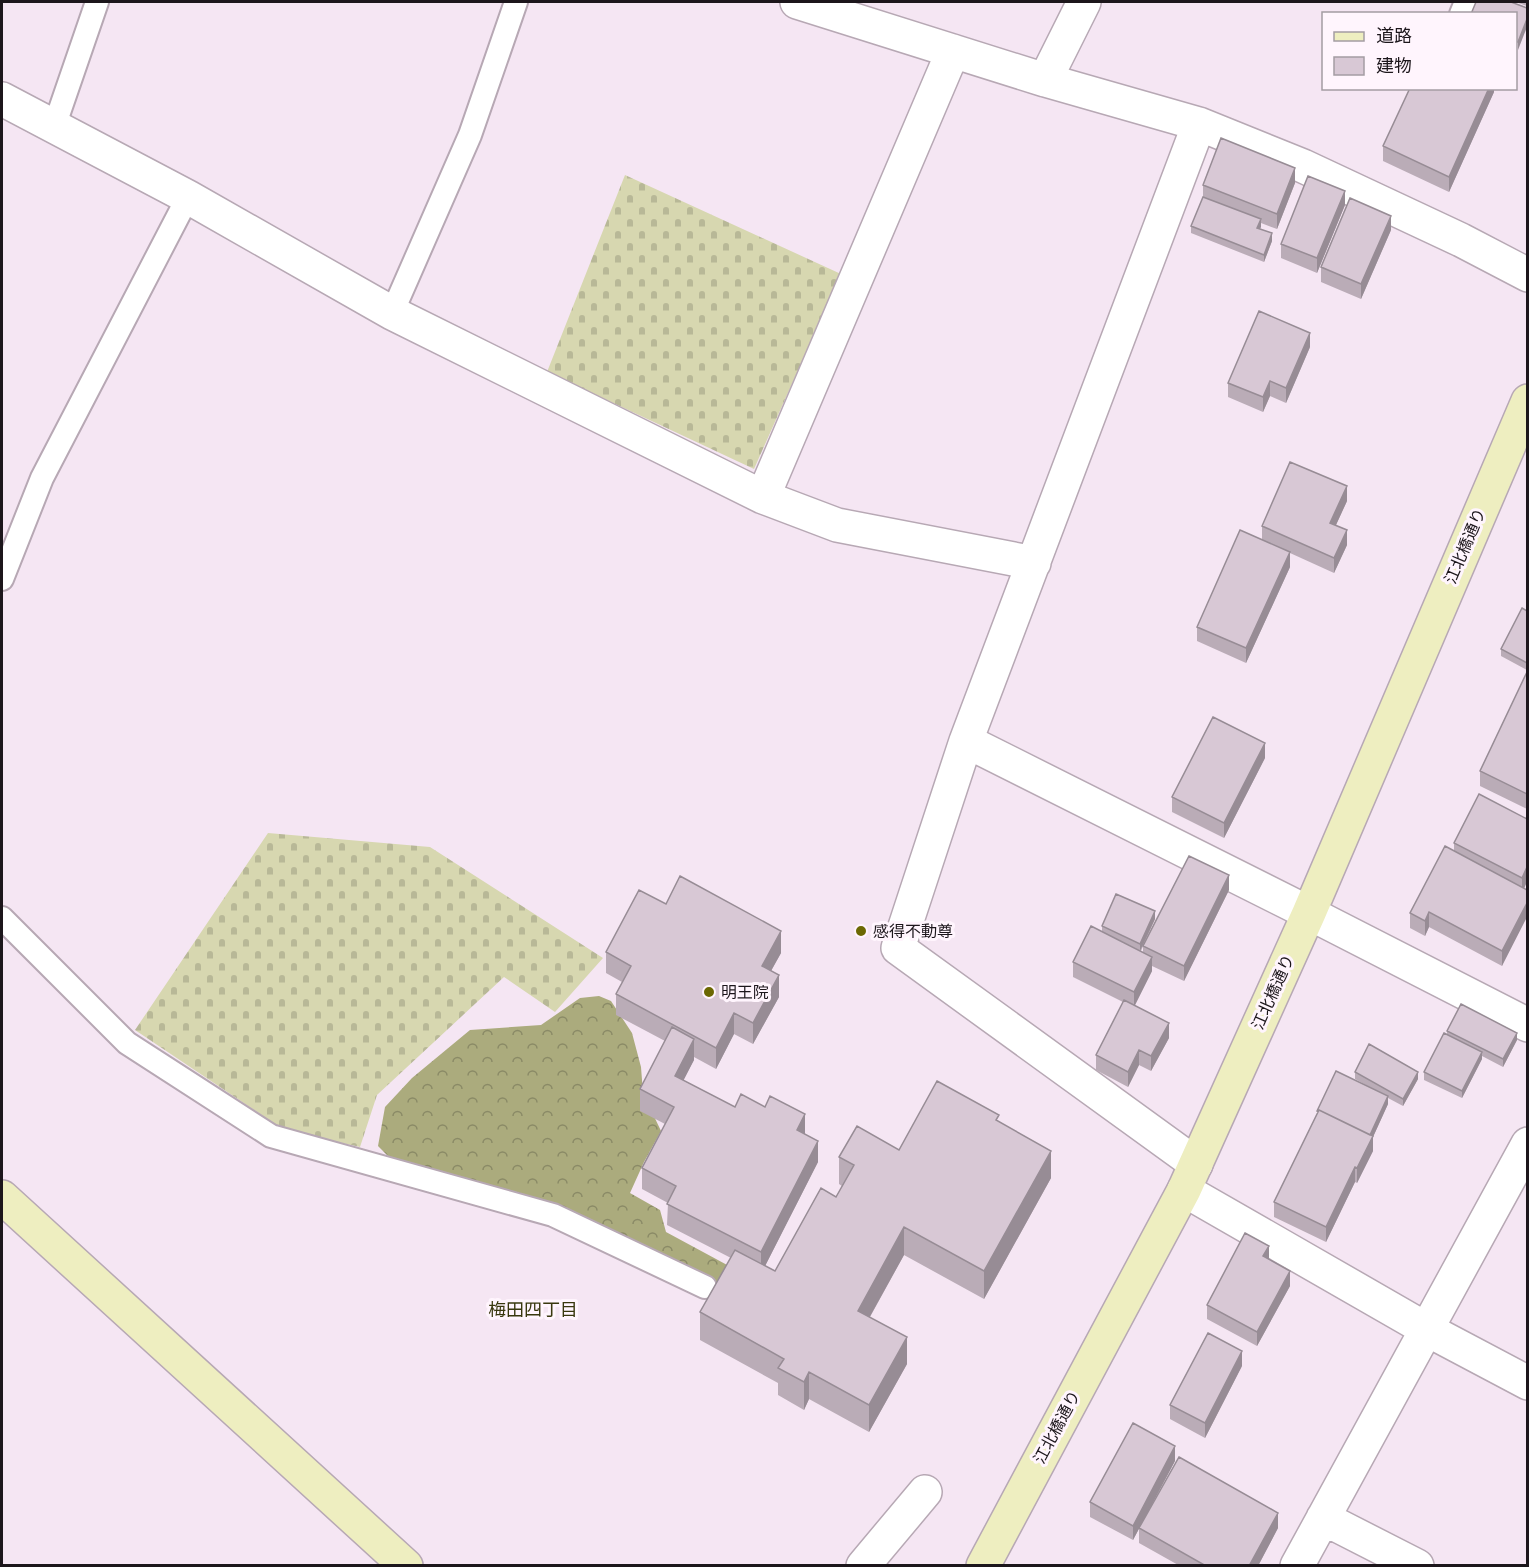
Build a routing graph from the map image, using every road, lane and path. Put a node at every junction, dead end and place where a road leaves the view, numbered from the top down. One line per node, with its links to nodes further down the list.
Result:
1 (97, 2): 9 (lane)
2 (516, 2): 12 (lane)
3 (797, 2): 5 (street)
4 (1084, 2): 6 (street)
5 (953, 51): 6 (street); 14 (street)
6 (1045, 80): 8 (street)
7 (2, 99): 9 (street)
8 (1198, 124): 11 (street); 15 (street)
9 (54, 127): 10 (street)
10 (188, 197): 12 (street); 16 (lane)
11 (1527, 275)
12 (392, 313): 14 (street)
13 (1527, 401): 18 (main road, 江北橋通り)
14 (763, 497): 15 (street)
15 (1034, 563): 17 (street)
16 (2, 579)
17 (966, 741): 18 (street); 22 (street)
18 (1309, 913): 20 (street); 22 (main road, 江北橋通り)
19 (2, 918): 24 (lane)
20 (1527, 1025)
21 (1527, 1144): 25 (street)
22 (1190, 1177): 25 (street); 31 (main road, 江北橋通り)
23 (2, 1197): 29 (main road)
24 (705, 1287)
25 (1426, 1329): 26 (street); 28 (street)
26 (1527, 1383)
27 (925, 1492): 30 (street)
28 (1323, 1518): 32 (street); 33 (street)
29 (406, 1566)
30 (863, 1566)
31 (983, 1566)
32 (1297, 1566)
33 (1417, 1566)

